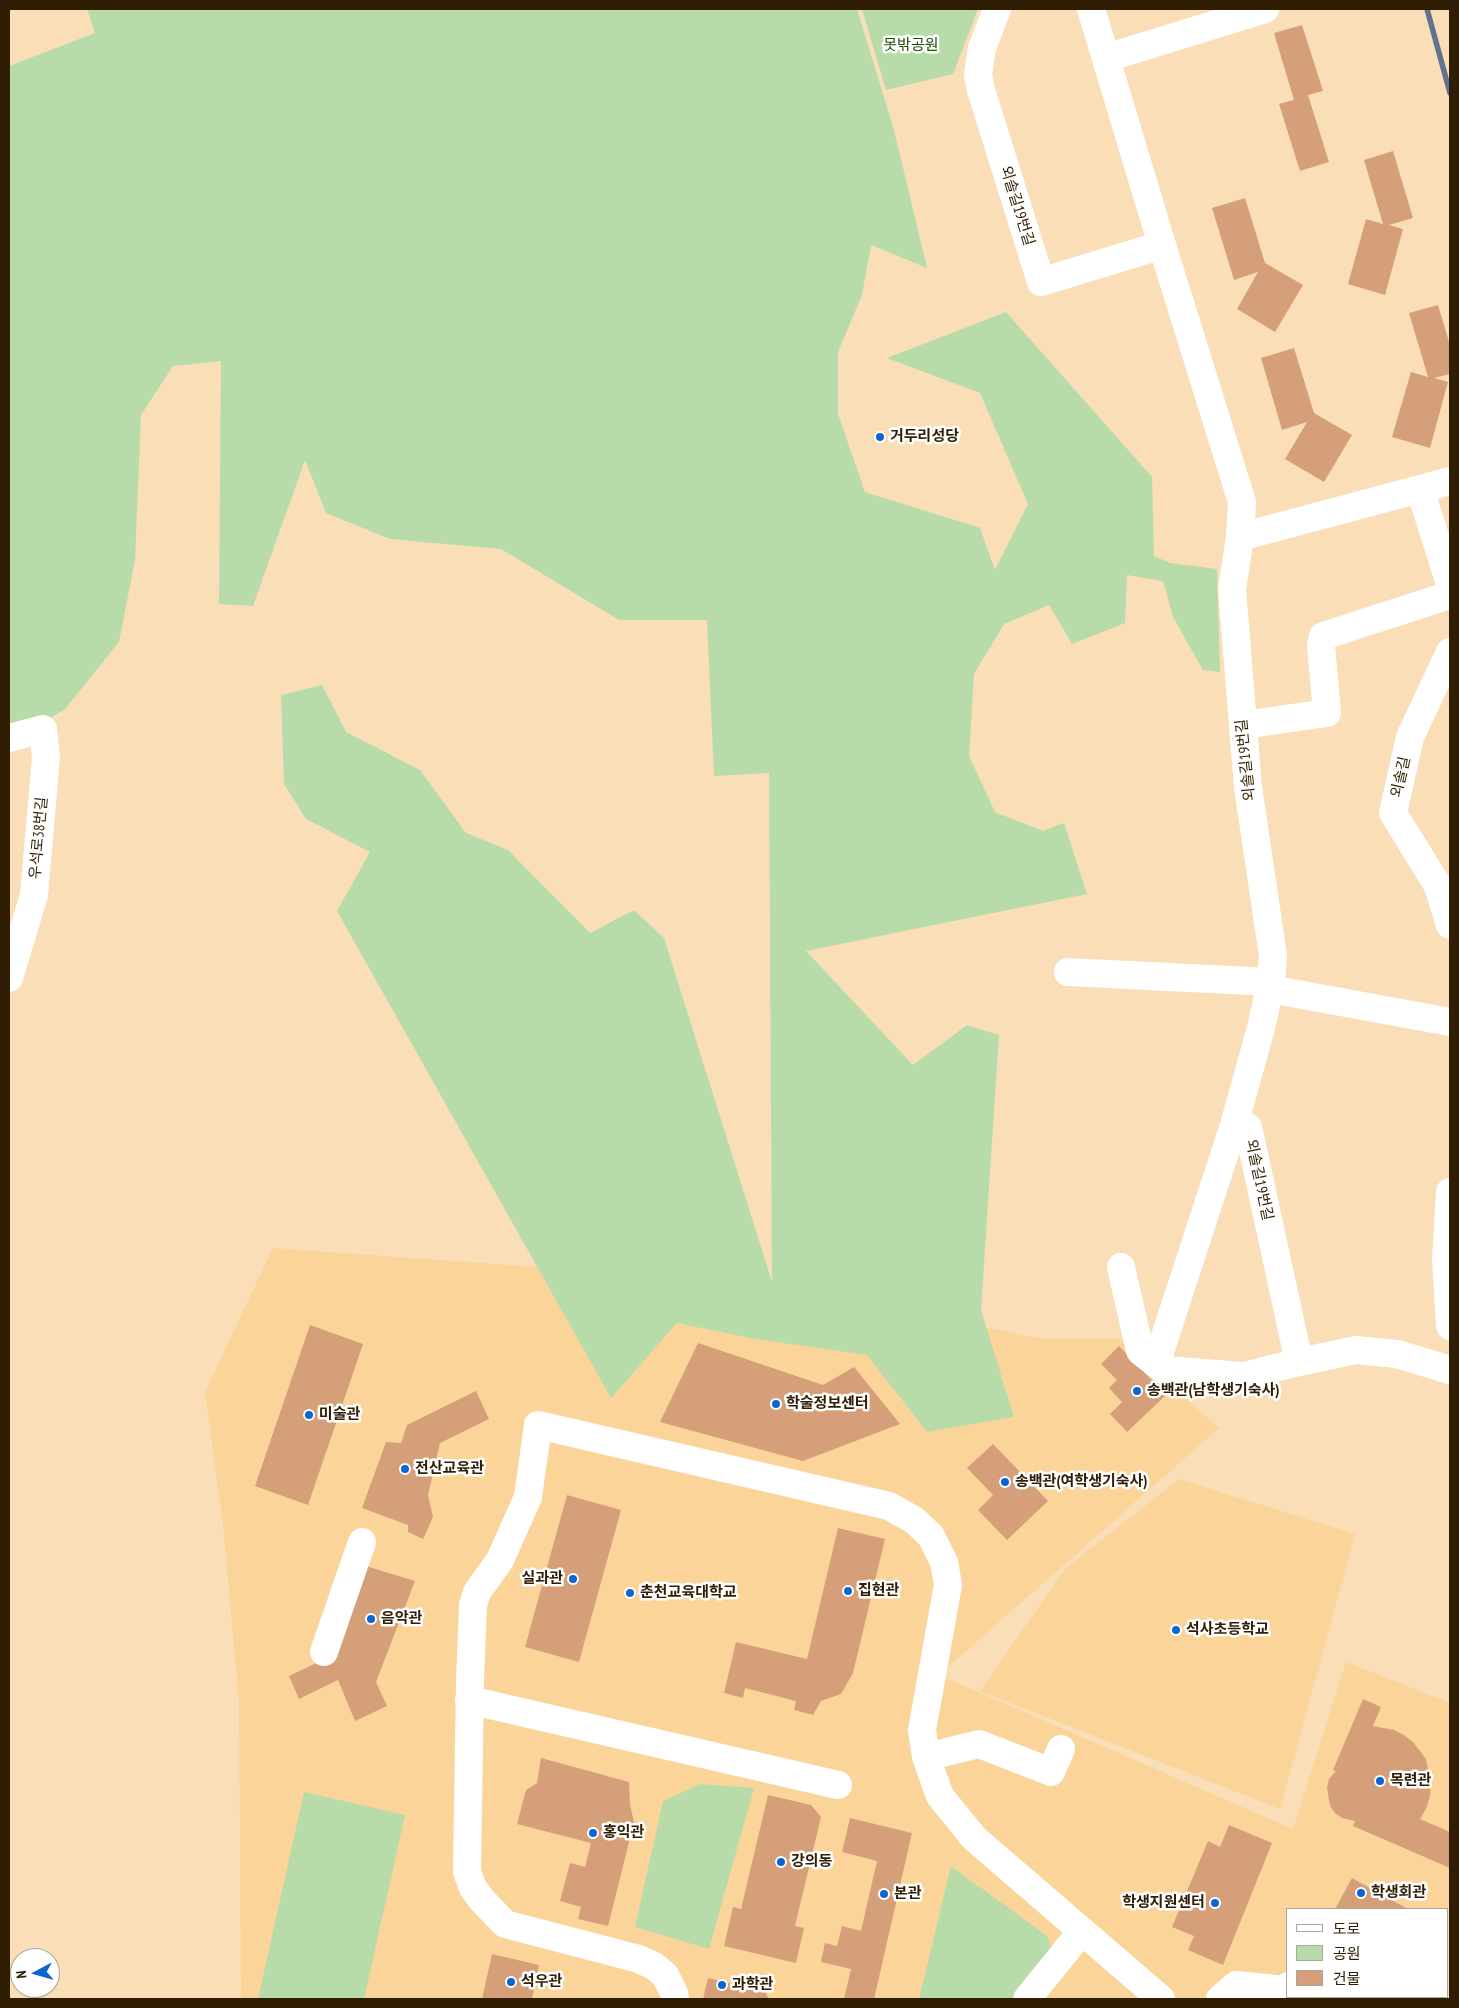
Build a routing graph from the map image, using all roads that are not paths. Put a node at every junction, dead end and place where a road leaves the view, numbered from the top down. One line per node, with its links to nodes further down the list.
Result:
1 (996, 9): 5 (street, 외솔길19번길)
2 (1090, 9): 4 (street, 외솔길19번길)
3 (1264, 9): 4 (street)
4 (1106, 58): 5 (street, 외솔길19번길)
5 (1162, 245): 8 (street, 외솔길19번길)
6 (1450, 480): 7 (street)
7 (1420, 489): 8 (street); 9 (street)
8 (1240, 536): 12 (street, 외솔길19번길)
9 (1450, 584)
10 (1450, 595): 12 (street)
11 (1450, 652): 14 (street, 외솔길)
12 (1243, 724): 17 (street, 외솔길19번길)
13 (9, 738): 16 (street, 우석로38번길)
14 (1450, 925)
15 (1068, 972): 17 (street)
16 (9, 978)
17 (1271, 986): 18 (street); 19 (street, 외솔길19번길)
18 (1450, 1022)
19 (1234, 1125): 23 (street, 외솔길19번길); 24 (street)
20 (1450, 1192): 22 (street)
21 (1121, 1267): 24 (street)
22 (1450, 1326)
23 (1299, 1362): 24 (street); 25 (street)
24 (1156, 1364)
25 (1450, 1370)
26 (362, 1542): 27 (street)
27 (324, 1652)
28 (469, 1700): 30 (street); 31 (street); 34 (street)
29 (1061, 1749): 30 (street)
30 (926, 1757): 32 (street)
31 (838, 1785)
32 (1082, 1932): 35 (street); 36 (street)
33 (1286, 1990): 37 (street)
34 (675, 1999)
35 (1027, 1999)
36 (1161, 1999)
37 (1220, 1999)

